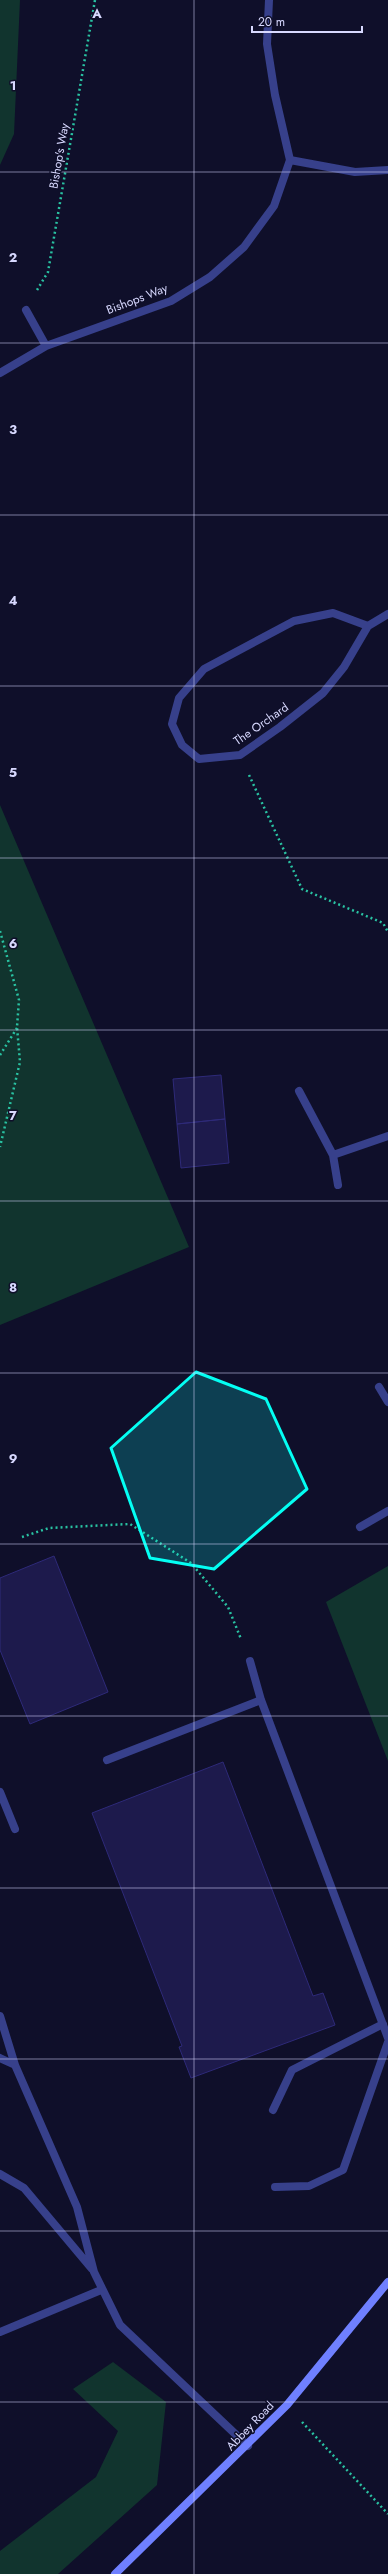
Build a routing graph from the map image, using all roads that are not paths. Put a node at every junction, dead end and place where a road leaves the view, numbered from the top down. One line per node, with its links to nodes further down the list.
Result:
1 (269, 0): 2 (street)
2 (290, 160): 3 (street); 5 (street, Bishops Way)
3 (388, 170)
4 (26, 310): 5 (street)
5 (46, 346): 6 (street, Bishops Way)
6 (0, 373)
7 (388, 614): 8 (street, The Orchard)
8 (368, 626): 8 (street, The Orchard)
9 (299, 1092): 11 (street)
10 (388, 1136): 11 (street)
11 (333, 1155): 12 (street)
12 (338, 1185)
13 (379, 1387): 14 (street)
14 (388, 1402)
15 (388, 1511): 16 (street)
16 (360, 1526)
17 (250, 1661): 18 (street)
18 (261, 1700): 19 (street); 23 (street)
19 (107, 1760)
20 (0, 1792): 21 (street)
21 (15, 1829)
22 (0, 2016): 27 (street)
23 (383, 2024): 24 (street); 28 (street)
24 (388, 2038)
25 (388, 2042): 30 (street)
26 (0, 2058): 27 (street)
27 (15, 2064): 31 (street)
28 (274, 2110)
29 (0, 2174): 31 (street)
30 (275, 2187)
31 (94, 2272): 33 (street)
32 (388, 2282): 35 (street, Abbey Road)
33 (101, 2290): 34 (street); 35 (street)
34 (0, 2332)
35 (248, 2446): 36 (street, Abbey Road)
36 (115, 2574)

